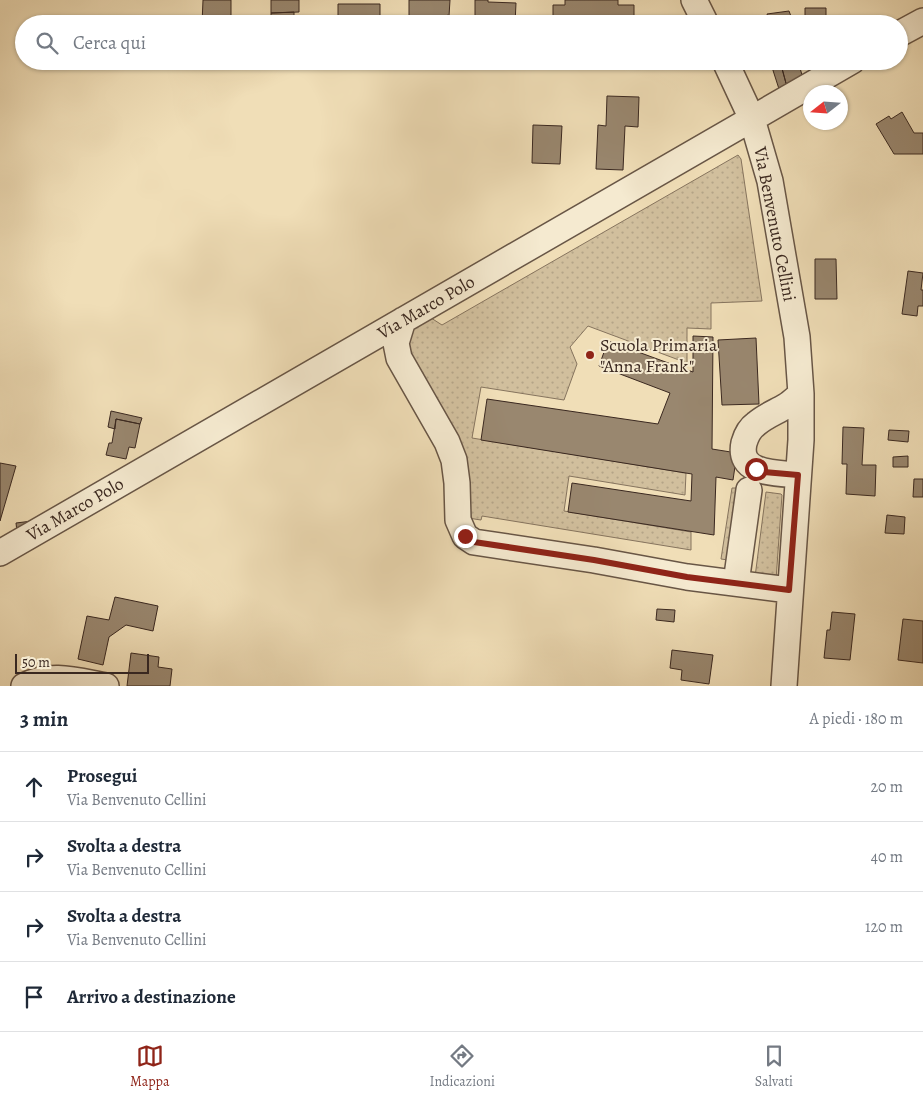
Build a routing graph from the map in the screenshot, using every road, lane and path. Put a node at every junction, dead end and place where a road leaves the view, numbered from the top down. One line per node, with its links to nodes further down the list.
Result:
1 (694, 0): 2 (street)
2 (702, 15)
3 (923, 21): 4 (street)
4 (908, 29)
5 (729, 70): 7 (street, Via Benvenuto Cellini)
6 (836, 70): 7 (street, Via Marco Polo)
7 (752, 118): 8 (street, Via Marco Polo); 9 (street, Via Benvenuto Cellini)
8 (402, 320): 12 (street, Via Marco Polo); 13 (street)
9 (801, 394): 10 (street, Via Benvenuto Cellini); 10 (street)
10 (798, 475): 14 (street, Via Benvenuto Cellini)
11 (749, 490): 13 (street)
12 (0, 553)
13 (736, 583): 14 (street)
14 (789, 590): 17 (street, Via Benvenuto Cellini)
15 (24, 686): 16 (street)
16 (106, 686)
17 (784, 686)

